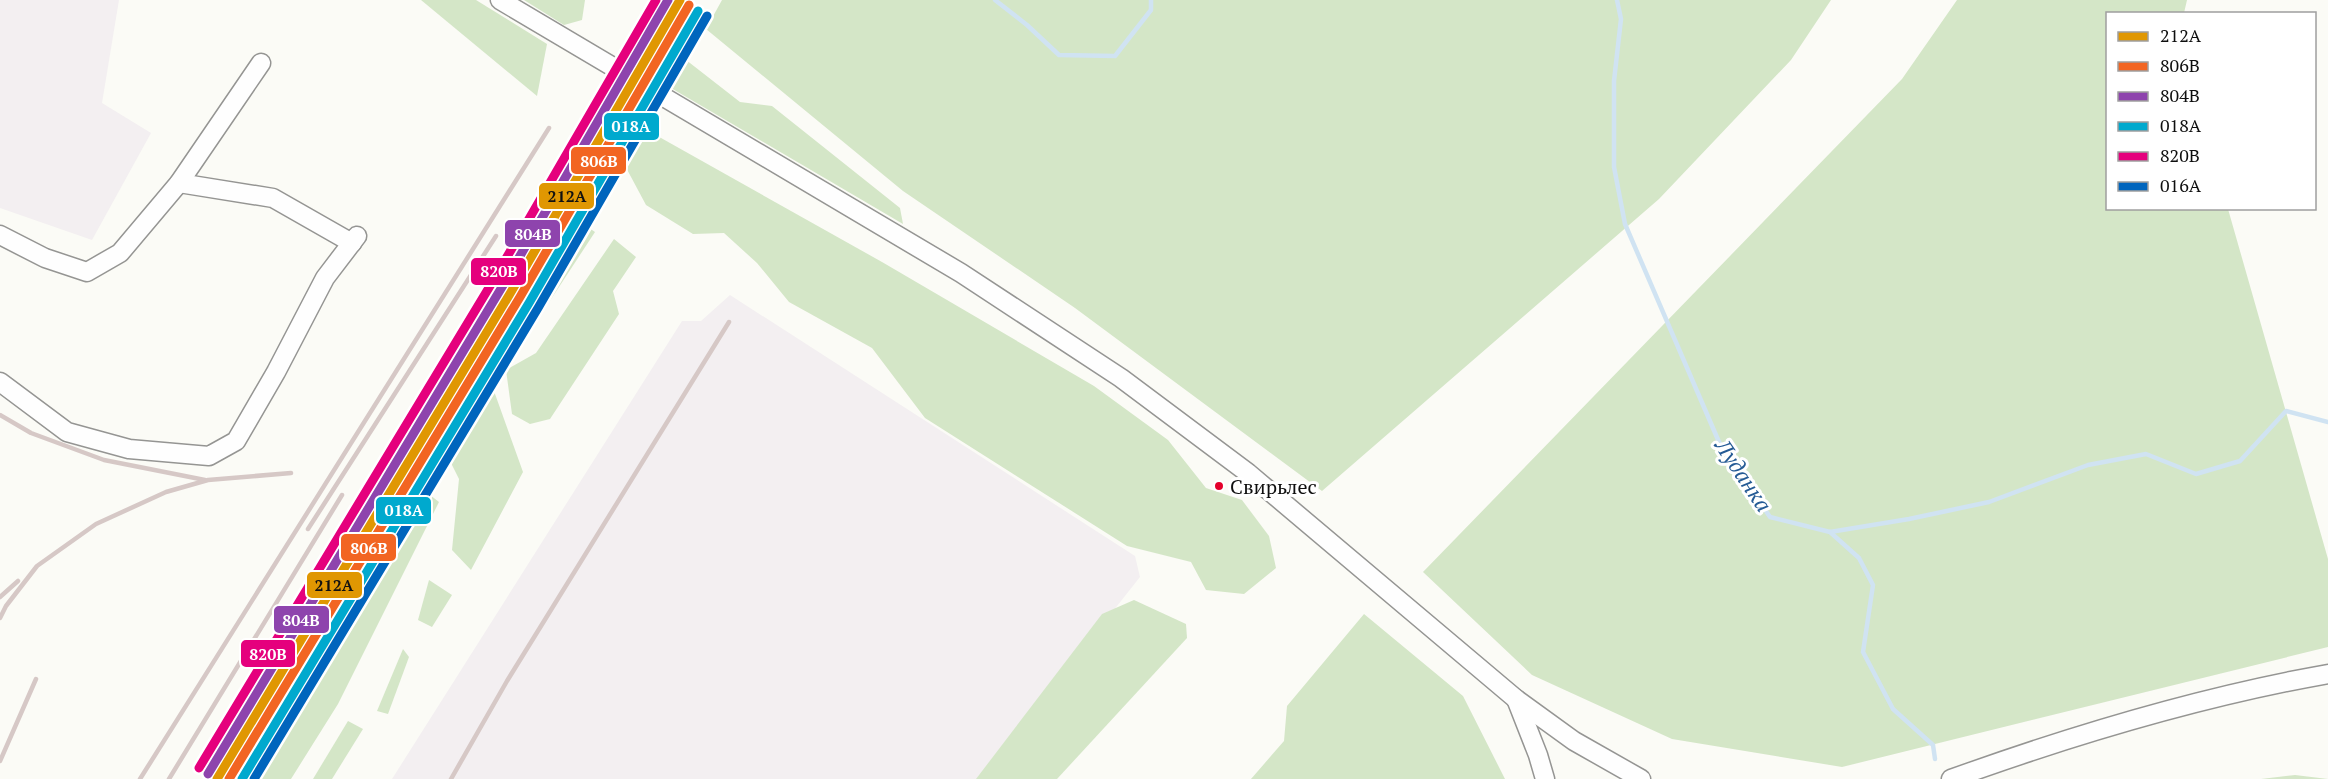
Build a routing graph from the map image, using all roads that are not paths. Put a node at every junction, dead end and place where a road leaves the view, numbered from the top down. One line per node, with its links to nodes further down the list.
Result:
1 (500, 0): 7 (street)
2 (261, 63): 3 (street)
3 (179, 183): 4 (street); 5 (street)
4 (0, 234)
5 (0, 382)
6 (2328, 674): 10 (street)
7 (1516, 699): 8 (street); 9 (street)
8 (1545, 779)
9 (1641, 779)
10 (1951, 779)

